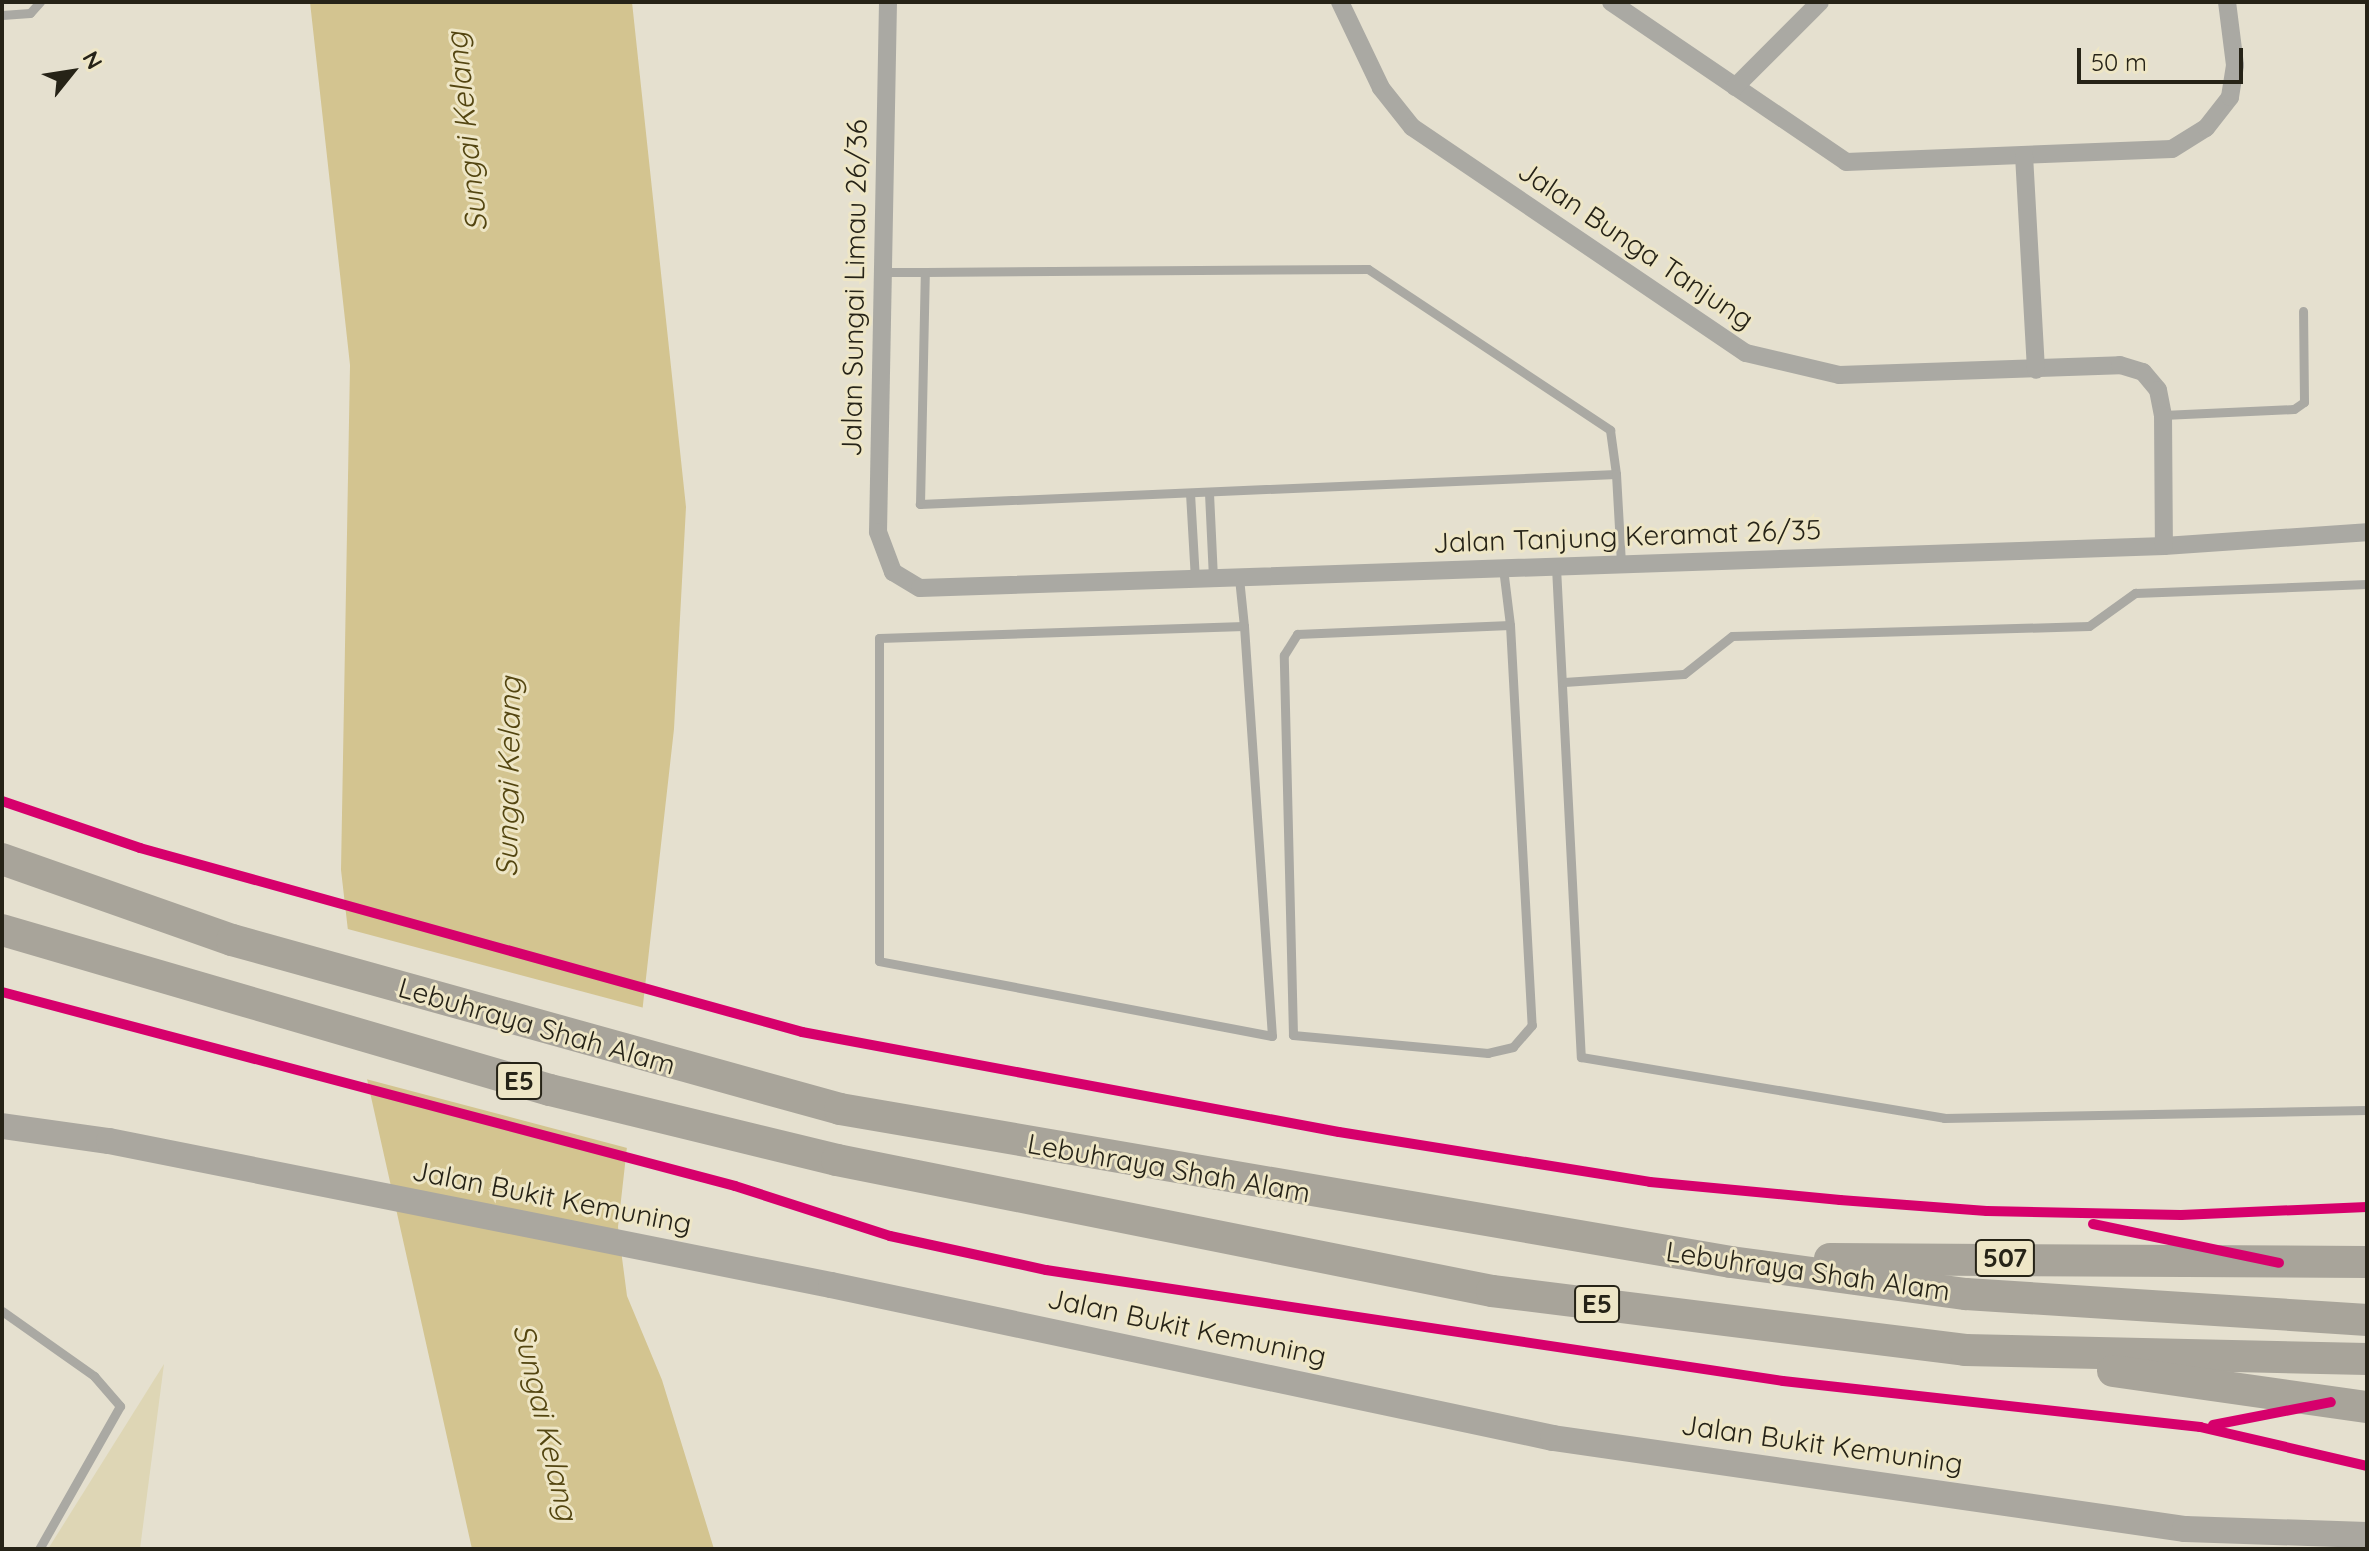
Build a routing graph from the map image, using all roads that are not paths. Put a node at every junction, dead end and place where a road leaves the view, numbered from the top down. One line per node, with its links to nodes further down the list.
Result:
1 (40, 2): 7 (lane)
2 (888, 2): 10 (street, Jalan Sungai Limau 26/36)
3 (1340, 2): 13 (street, Jalan Bunga Tanjung)
4 (1611, 2): 8 (street)
5 (1820, 2): 8 (street)
6 (2227, 2): 9 (street)
7 (2, 15)
8 (1735, 87): 9 (street)
9 (2024, 155): 13 (street)
10 (883, 272): 11 (lane); 23 (street, Jalan Sungai Limau 26/36)
11 (925, 272): 15 (lane); 16 (lane)
12 (2303, 311): 14 (lane)
13 (2036, 370): 14 (street, Jalan Bunga Tanjung)
14 (2163, 415): 19 (street, Jalan Bunga Tanjung)
15 (1616, 474): 17 (lane); 20 (lane)
16 (1190, 493): 17 (lane); 25 (lane)
17 (1209, 493): 25 (lane)
18 (2367, 532): 19 (street, Jalan Tanjung Keramat 26/35)
19 (2164, 546): 20 (street, Jalan Tanjung Keramat 26/35)
20 (1621, 564): 21 (street, Jalan Tanjung Keramat 26/35)
21 (1556, 567): 22 (street, Jalan Tanjung Keramat 26/35); 29 (lane)
22 (1503, 568): 24 (street, Jalan Tanjung Keramat 26/35); 27 (lane)
23 (893, 572): 25 (street, Jalan Tanjung Keramat 26/35)
24 (1239, 578): 25 (street, Jalan Tanjung Keramat 26/35); 28 (lane)
25 (1204, 579)
26 (2367, 584): 29 (lane)
27 (1510, 625): 27 (lane)
28 (1244, 626): 28 (lane)
29 (1564, 682): 32 (lane)
30 (2, 859): 34 (highway, Lebuhraya Shah Alam / E5)
31 (2, 930): 38 (highway, Lebuhraya Shah Alam / E5)
32 (2367, 1110)
33 (4, 1127): 41 (main road, Jalan Bukit Kemuning)
34 (1731, 1262): 35 (highway, 507); 37 (highway, Lebuhraya Shah Alam / E5)
35 (2367, 1262)
36 (2, 1311): 42 (lane)
37 (2367, 1320)
38 (1965, 1350): 39 (highway, Lebuhraya Shah Alam / E5); 40 (highway)
39 (2367, 1359)
40 (2367, 1407)
41 (2367, 1535)
42 (39, 1549)

